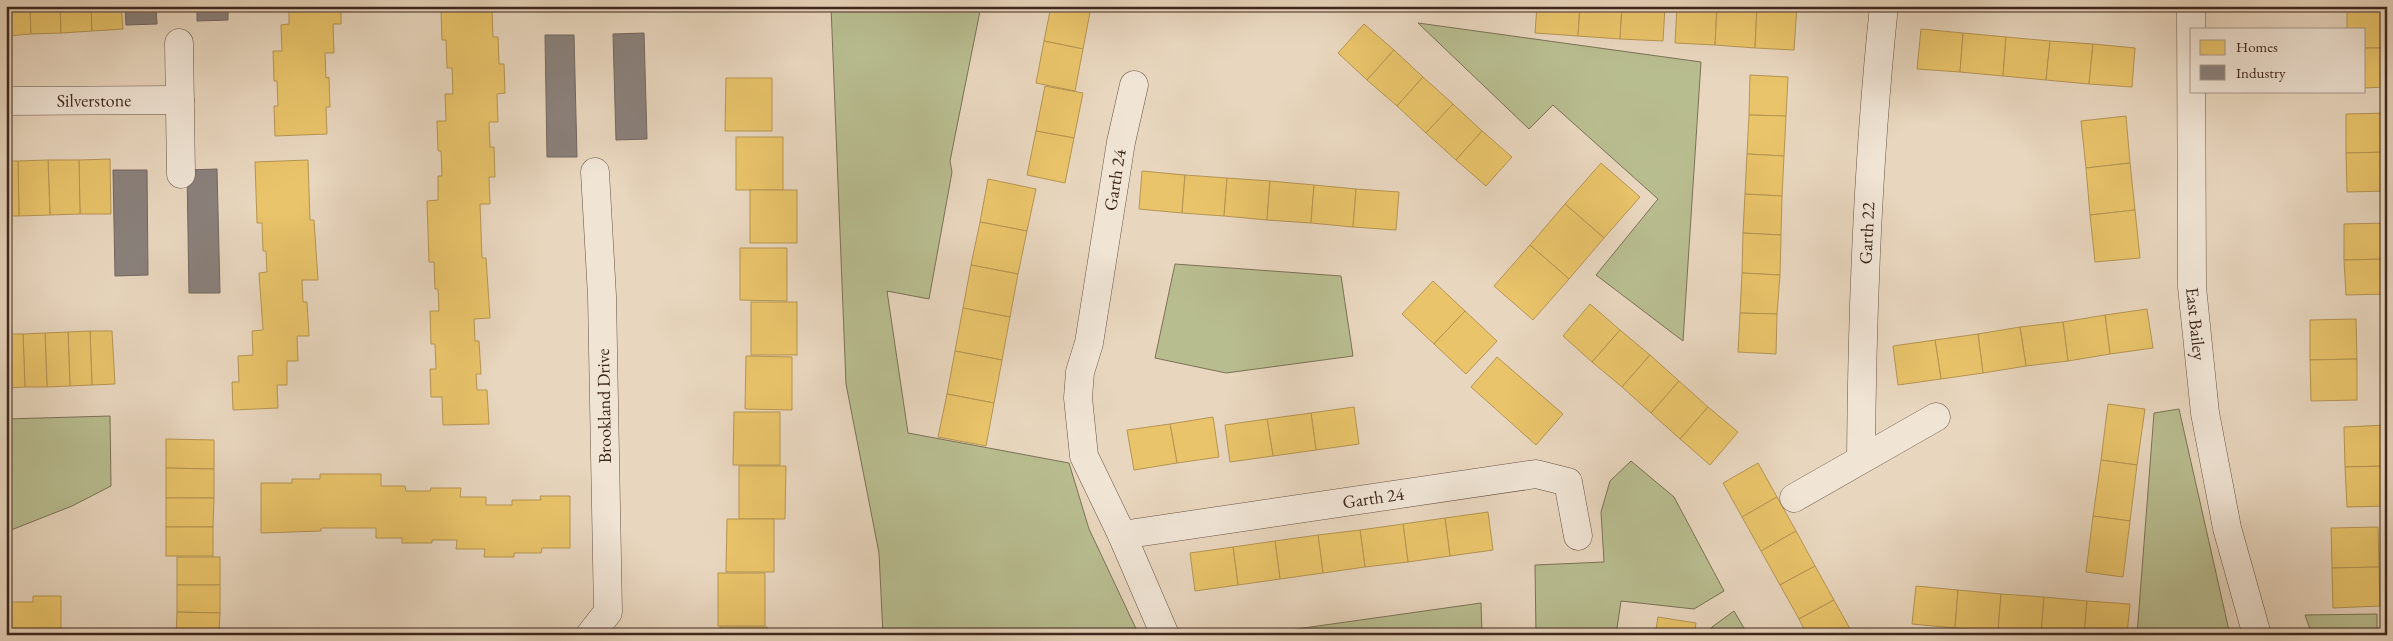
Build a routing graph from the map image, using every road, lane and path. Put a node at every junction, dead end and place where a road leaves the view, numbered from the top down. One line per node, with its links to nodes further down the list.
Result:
1 (1884, 6): 12 (street, Garth 22)
2 (2191, 6): 3 (street, East Bailey)
3 (2191, 28)
4 (179, 43): 7 (street)
5 (1134, 85): 14 (street, Garth 24)
6 (2191, 92): 18 (street, East Bailey)
7 (180, 100): 8 (street, Silverstone); 10 (street)
8 (6, 101)
9 (595, 172): 16 (street, Brookland Drive)
10 (182, 174)
11 (1936, 417): 12 (street)
12 (1861, 459): 13 (street)
13 (1794, 498)
14 (1122, 535): 15 (street, Garth 24); 17 (street, Garth 24)
15 (1578, 536)
16 (590, 635)
17 (1165, 635)
18 (2257, 635)

